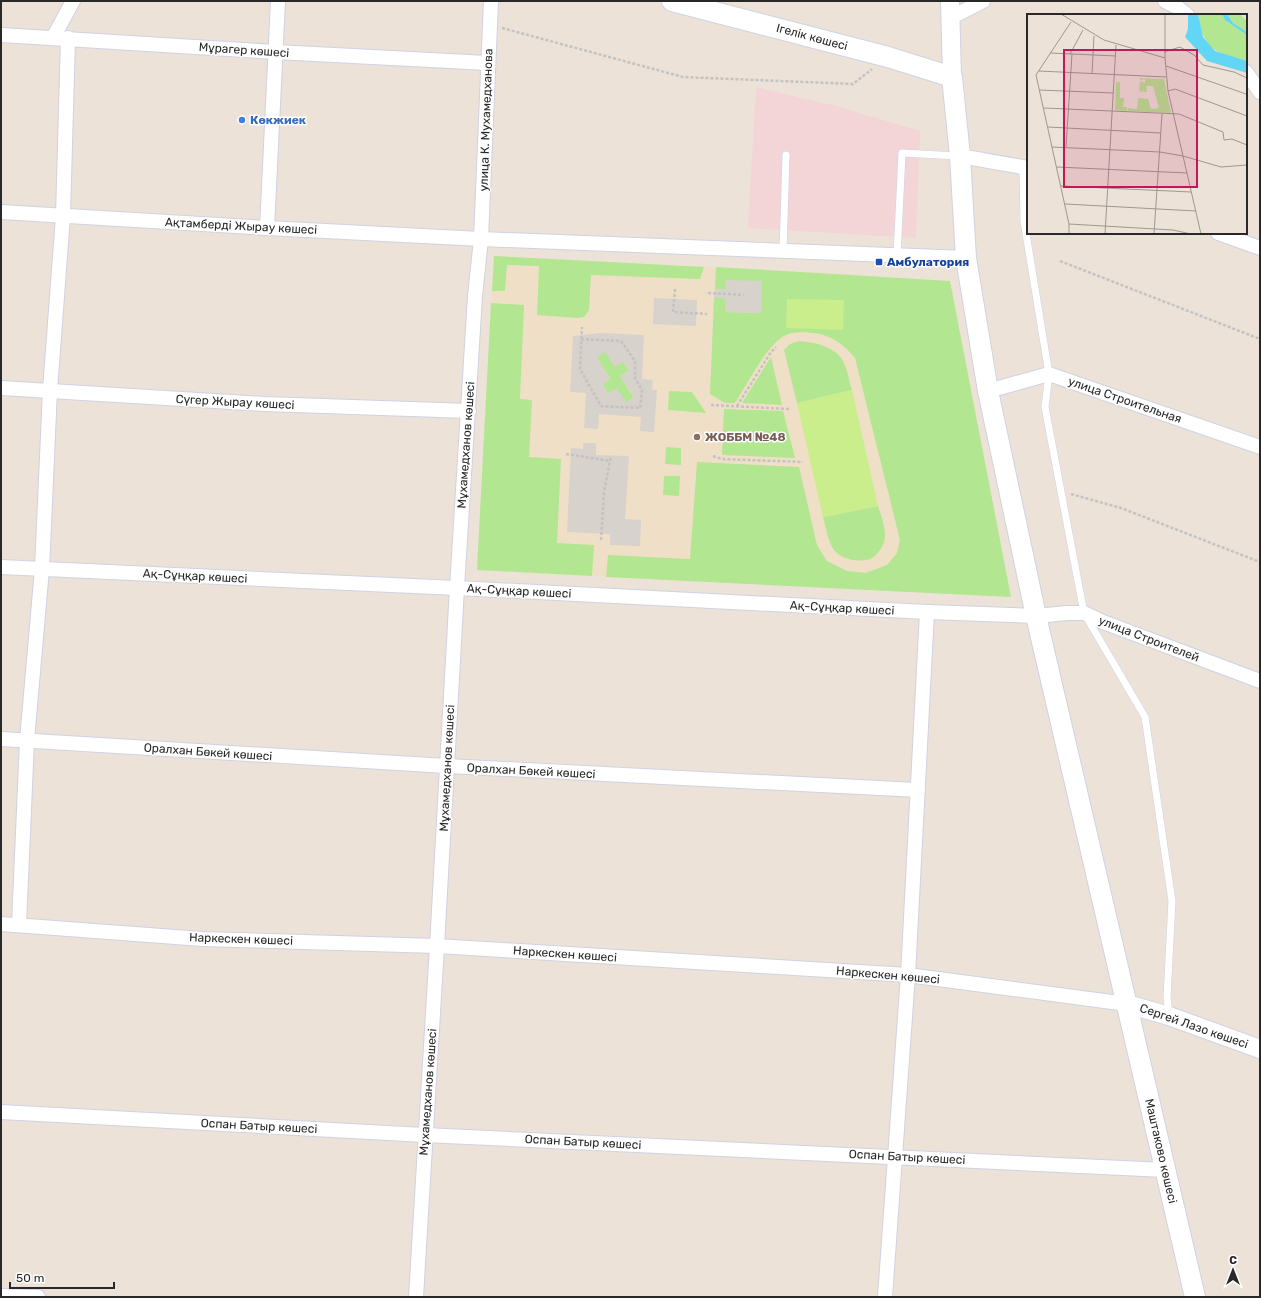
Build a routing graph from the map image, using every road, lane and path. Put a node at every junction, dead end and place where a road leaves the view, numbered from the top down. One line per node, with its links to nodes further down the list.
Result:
1 (73, 1): 11 (street)
2 (278, 1): 13 (street)
3 (491, 1): 9 (street, улица К. Мухамедханова)
4 (672, 1): 14 (main road, Ігелік көшесі)
5 (983, 1): 7 (street)
6 (1165, 1): 8 (street)
7 (950, 10): 17 (street)
8 (1186, 14)
9 (490, 25): 14 (path); 15 (street, улица К. Мухамедханова)
10 (1, 34): 11 (street, Мұрагер көшесі)
11 (52, 38): 12 (street, Мұрагер көшесі)
12 (68, 38): 13 (street, Мұрагер көшесі); 23 (street)
13 (276, 52): 15 (street, Мұрагер көшесі); 24 (street)
14 (888, 57): 17 (main road, Ігелік көшесі)
15 (488, 63): 26 (street, улица К. Мухамедханова)
16 (1247, 73): 18 (street)
17 (952, 77): 20 (main road, Маштаково көшесі)
18 (1260, 92)
19 (786, 155): 28 (lane)
20 (960, 156): 21 (street); 29 (lane); 30 (main road, Маштаково көшесі)
21 (1026, 167): 40 (lane)
22 (1, 212): 23 (street, Ақтамберді Жырау көшесі)
23 (63, 216): 24 (street, Ақтамберді Жырау көшесі); 42 (street)
24 (266, 228): 26 (street, Ақтамберді Жырау көшесі)
25 (1221, 234): 27 (street)
26 (481, 239): 28 (street, Ақтамберді Жырау көшесі); 47 (street, Мұхамедханов көшесі)
27 (1260, 248)
28 (783, 252): 29 (street, Ақтамберді Жырау көшесі)
29 (897, 256): 30 (street, Ақтамберді Жырау көшесі)
30 (966, 258): 43 (main road, Маштаково көшесі)
31 (1060, 261): 38 (path)
32 (675, 289): 35 (path)
33 (708, 293): 34 (path)
34 (744, 295)
35 (707, 314)
36 (582, 327): 37 (path)
37 (581, 339): 37 (path)
38 (1260, 339)
39 (776, 348): 45 (path)
40 (1049, 374): 43 (street); 48 (street, улица Строительная); 54 (lane)
41 (1, 388): 42 (street, Сүгер Жырау көшесі)
42 (50, 390): 47 (street, Сүгер Жырау көшесі); 58 (street)
43 (988, 391): 62 (main road, Маштаково көшесі)
44 (711, 405): 45 (path)
45 (737, 406): 46 (path)
46 (791, 409)
47 (469, 411): 59 (street, Мұхамедханов көшесі)
48 (1260, 447)
49 (566, 454): 52 (path)
50 (611, 456): 52 (path)
51 (713, 456): 53 (path)
52 (610, 461): 55 (path)
53 (804, 462)
54 (1060, 489): 56 (path); 61 (lane)
55 (601, 540)
56 (1260, 562)
57 (1, 567): 58 (street, Ақ-Сұңқар көшесі)
58 (42, 569): 59 (street, Ақ-Сұңқар көшесі); 65 (street)
59 (457, 588): 60 (street, Ақ-Сұңқар көшесі); 66 (street, Мұхамедханов көшесі)
60 (927, 612): 62 (street, Ақ-Сұңқар көшесі); 67 (street)
61 (1084, 613): 62 (street, улица Строителей); 63 (street, улица Строителей); 73 (lane)
62 (1036, 616): 72 (main road, Маштаково көшесі)
63 (1260, 681)
64 (1, 740): 65 (street, Оралхан Бөкей көшесі)
65 (28, 740): 66 (street, Оралхан Бөкей көшесі); 69 (street)
66 (447, 766): 67 (street, Оралхан Бөкей көшесі); 70 (street, Мұхамедханов көшесі)
67 (918, 790): 71 (street)
68 (1, 924): 69 (street, Наркескен көшесі)
69 (19, 925): 70 (street, Наркескен көшесі)
70 (437, 946): 71 (street, Наркескен көшесі); 76 (street, Мұхамедханов көшесі)
71 (908, 975): 72 (street, Наркескен көшесі); 77 (street)
72 (1127, 1004): 73 (street, Сергей Лазо көшесі); 78 (main road, Маштаково көшесі)
73 (1169, 1016): 74 (street, Сергей Лазо көшесі)
74 (1260, 1048)
75 (1, 1112): 76 (street, Оспан Батыр көшесі)
76 (425, 1135): 77 (street, Оспан Батыр көшесі); 81 (street, Мұхамедханов көшесі)
77 (896, 1157): 78 (street, Оспан Батыр көшесі); 82 (street)
78 (1165, 1170): 83 (main road, Маштаково көшесі)
79 (1, 1296): 80 (street)
80 (38, 1297)
81 (416, 1297)
82 (885, 1297)
83 (1195, 1297)

